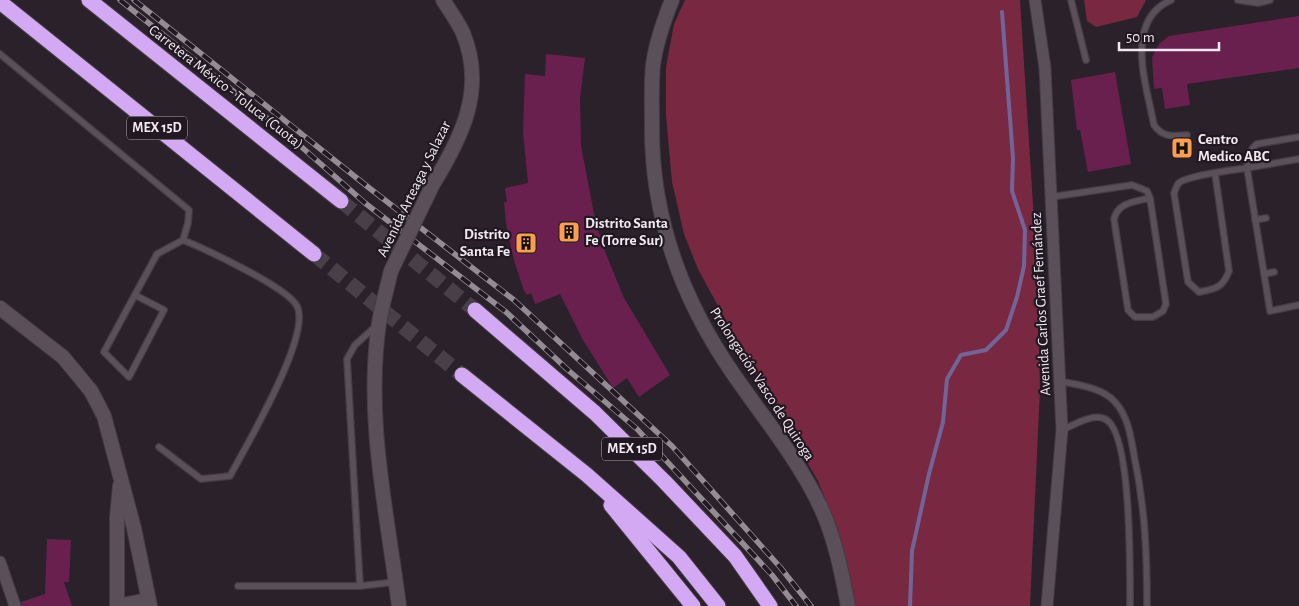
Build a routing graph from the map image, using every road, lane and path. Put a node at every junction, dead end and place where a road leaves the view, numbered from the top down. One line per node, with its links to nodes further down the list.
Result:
1 (89, 0): 19 (highway, Carretera México - Toluca (Cuota))
2 (443, 0): 30 (street, Avenida Arteaga y Salazar, bridge)
3 (672, 0): 48 (street, Prolongación Vasco de Quiroga)
4 (1035, 0): 17 (street, Avenida Carlos Graef Fernández)
5 (1071, 0): 11 (lane)
6 (1171, 0): 12 (lane)
7 (1238, 0): 8 (lane)
8 (1270, 0)
9 (0, 2): 23 (highway, MEX 15D)
10 (0, 54): 22 (lane)
11 (1086, 60)
12 (1188, 135)
13 (1299, 137): 15 (lane)
14 (1299, 159): 15 (lane)
15 (1247, 168): 16 (lane); 21 (lane)
16 (1215, 173): 16 (lane)
17 (1051, 197): 18 (lane); 32 (street, Avenida Carlos Graef Fernández)
18 (1150, 198): 18 (lane)
19 (341, 201)
20 (1266, 218): 21 (lane)
21 (1255, 220): 25 (lane)
22 (183, 240): 26 (lane); 34 (lane)
23 (314, 254)
24 (1274, 272): 25 (lane)
25 (1264, 274): 27 (lane)
26 (134, 295): 26 (lane)
27 (1299, 304)
28 (0, 308): 36 (street)
29 (475, 310): 47 (highway, MEX 15D)
30 (379, 323): 38 (street, Avenida Arteaga y Salazar); 40 (lane)
31 (462, 375): 35 (highway, MEX 15D)
32 (1059, 381): 33 (street, Avenida Carlos Graef Fernández); 51 (lane)
33 (1062, 430): 49 (street, Avenida Carlos Graef Fernández); 50 (lane)
34 (158, 447)
35 (587, 474): 45 (highway); 46 (highway, MEX 15D)
36 (120, 478): 41 (street); 43 (street)
37 (0, 562): 42 (street)
38 (396, 582): 40 (lane); 44 (street, Avenida Arteaga y Salazar)
39 (238, 586): 40 (lane)
40 (360, 586)
41 (149, 603): 43 (street)
42 (15, 606)
43 (116, 606)
44 (399, 606)
45 (692, 606)
46 (718, 606)
47 (770, 606)
48 (848, 606)
49 (1047, 606)
50 (1130, 606)
51 (1147, 606)

